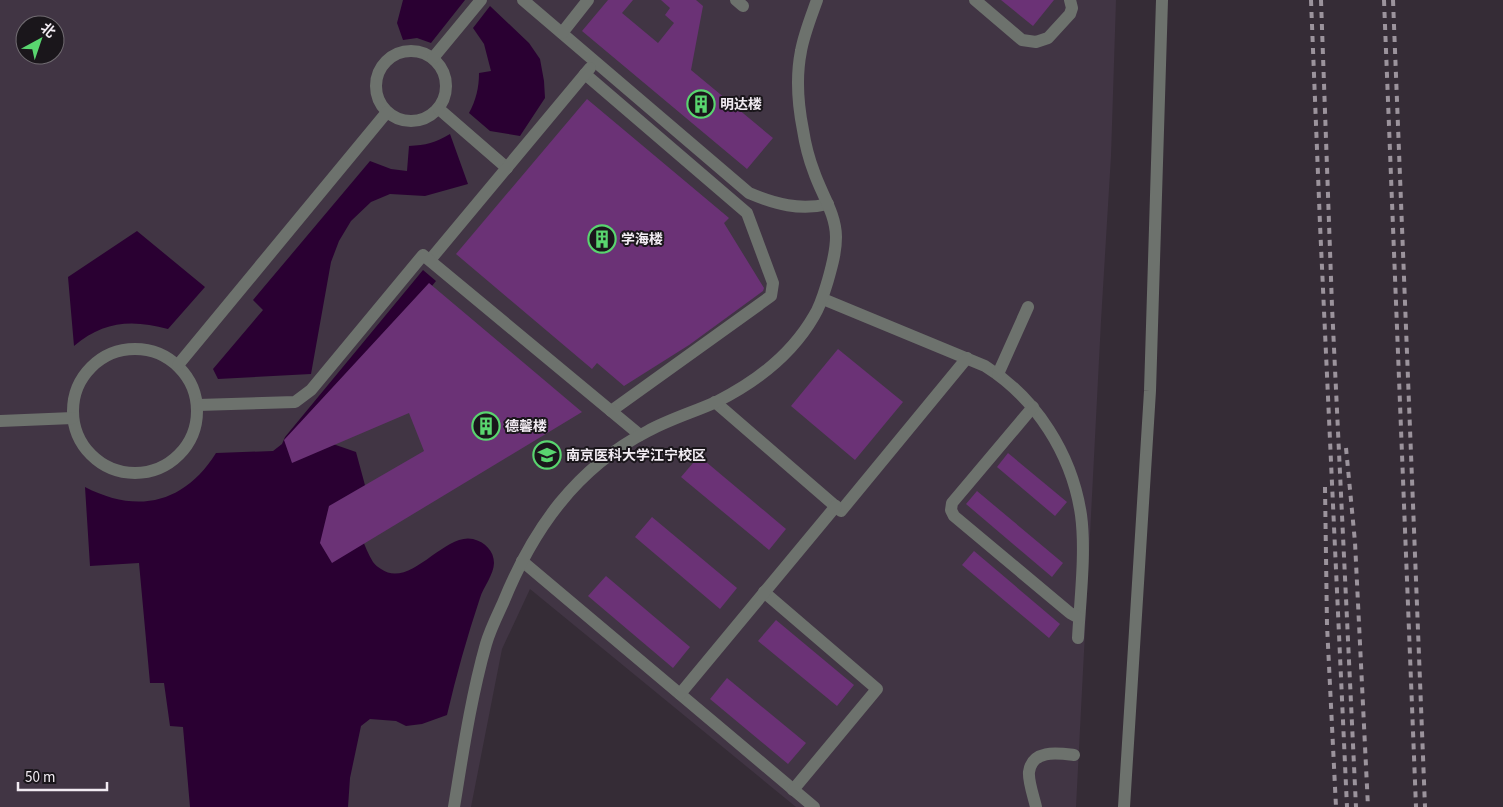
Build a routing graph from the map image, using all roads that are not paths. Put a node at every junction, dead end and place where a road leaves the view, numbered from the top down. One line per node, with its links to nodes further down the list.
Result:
1 (481, 0): 9 (street)
2 (523, 0): 8 (street)
3 (588, 0): 8 (street)
4 (817, 0): 15 (street)
5 (975, 0): 6 (street)
6 (1070, 0)
7 (1162, 0): 40 (street)
8 (562, 33): 10 (street)
9 (433, 58): 12 (street); 13 (street)
10 (596, 62): 11 (street); 15 (street)
11 (585, 74): 14 (street); 25 (street)
12 (439, 109): 13 (street); 14 (street)
13 (387, 112): 20 (street)
14 (507, 168): 16 (street)
15 (828, 204): 17 (street)
16 (430, 260): 23 (street); 25 (street)
17 (822, 300): 19 (street); 22 (street)
18 (1028, 307): 21 (street)
19 (967, 358): 21 (street); 29 (street)
20 (178, 365): 23 (street); 26 (street)
21 (998, 374): 24 (street)
22 (715, 402): 28 (street); 29 (street)
23 (198, 405): 26 (street)
24 (1033, 407): 32 (street); 32 (street)
25 (611, 411): 28 (street)
26 (73, 418): 27 (street)
27 (0, 421)
28 (640, 436): 30 (street)
29 (836, 506): 31 (street)
30 (522, 561): 34 (street); 37 (street)
31 (764, 592): 34 (street); 36 (street)
32 (1079, 618): 33 (street)
33 (1078, 638)
34 (680, 694): 36 (street)
35 (1074, 755): 39 (street)
36 (793, 790): 38 (street)
37 (454, 807)
38 (814, 807)
39 (1036, 807)
40 (1124, 807)

